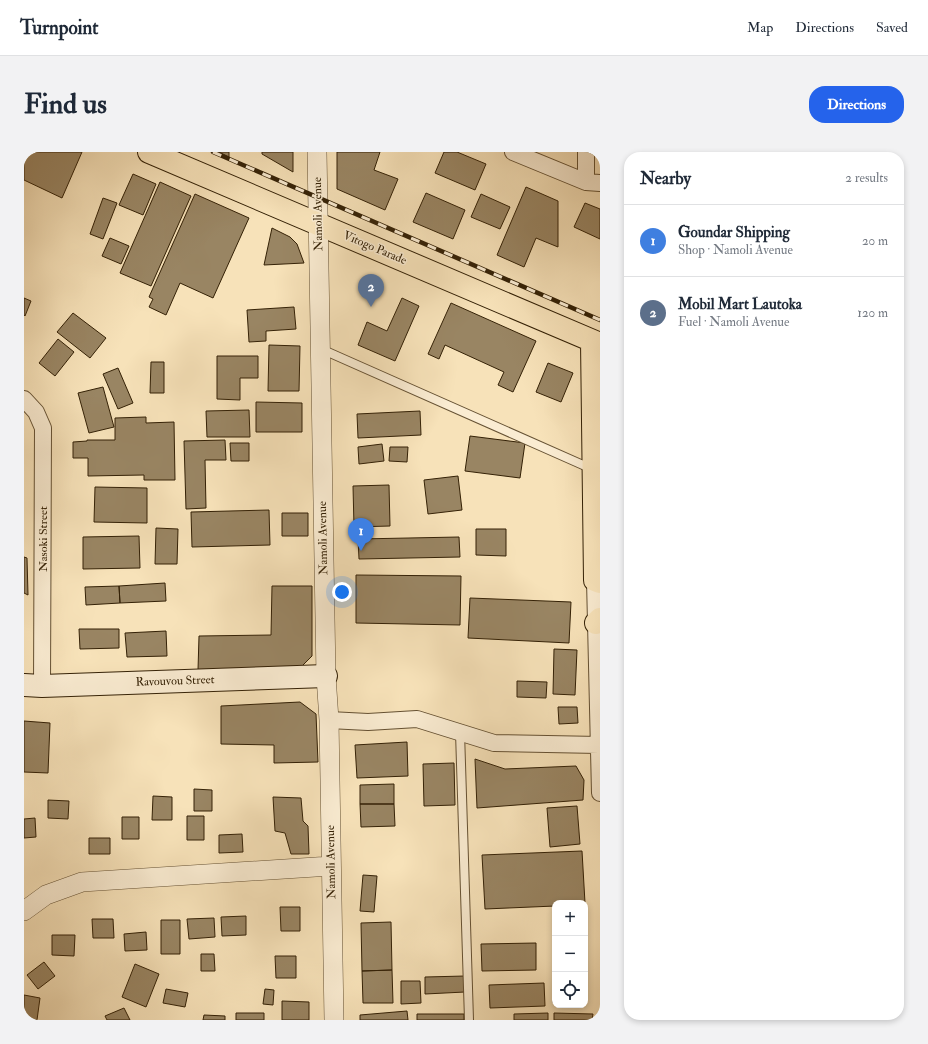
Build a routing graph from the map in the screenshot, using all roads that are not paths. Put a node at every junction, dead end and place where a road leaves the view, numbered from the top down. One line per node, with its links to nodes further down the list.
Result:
1 (149, 152): 6 (main road, Vitogo Parade)
2 (317, 152): 6 (street, Namoli Avenue)
3 (513, 152): 5 (street)
4 (586, 152): 5 (street)
5 (593, 182)
6 (317, 223): 7 (main road, Vitogo Parade); 8 (street, Namoli Avenue)
7 (596, 343): 10 (main road)
8 (320, 348): 10 (lane); 13 (street, Namoli Avenue)
9 (24, 399): 14 (street, Nasoki Street)
10 (597, 472): 11 (main road)
11 (598, 581): 12 (street)
12 (598, 621): 17 (street)
13 (326, 676): 14 (main road, Ravouvou Street); 15 (street, Namoli Avenue)
14 (33, 685)
15 (329, 720): 16 (street); 19 (street, Namoli Avenue)
16 (460, 732): 17 (street); 22 (lane)
17 (599, 745): 18 (street)
18 (600, 793)
19 (331, 866): 20 (street); 21 (street, Namoli Avenue)
20 (24, 911)
21 (334, 1020)
22 (469, 1020)

